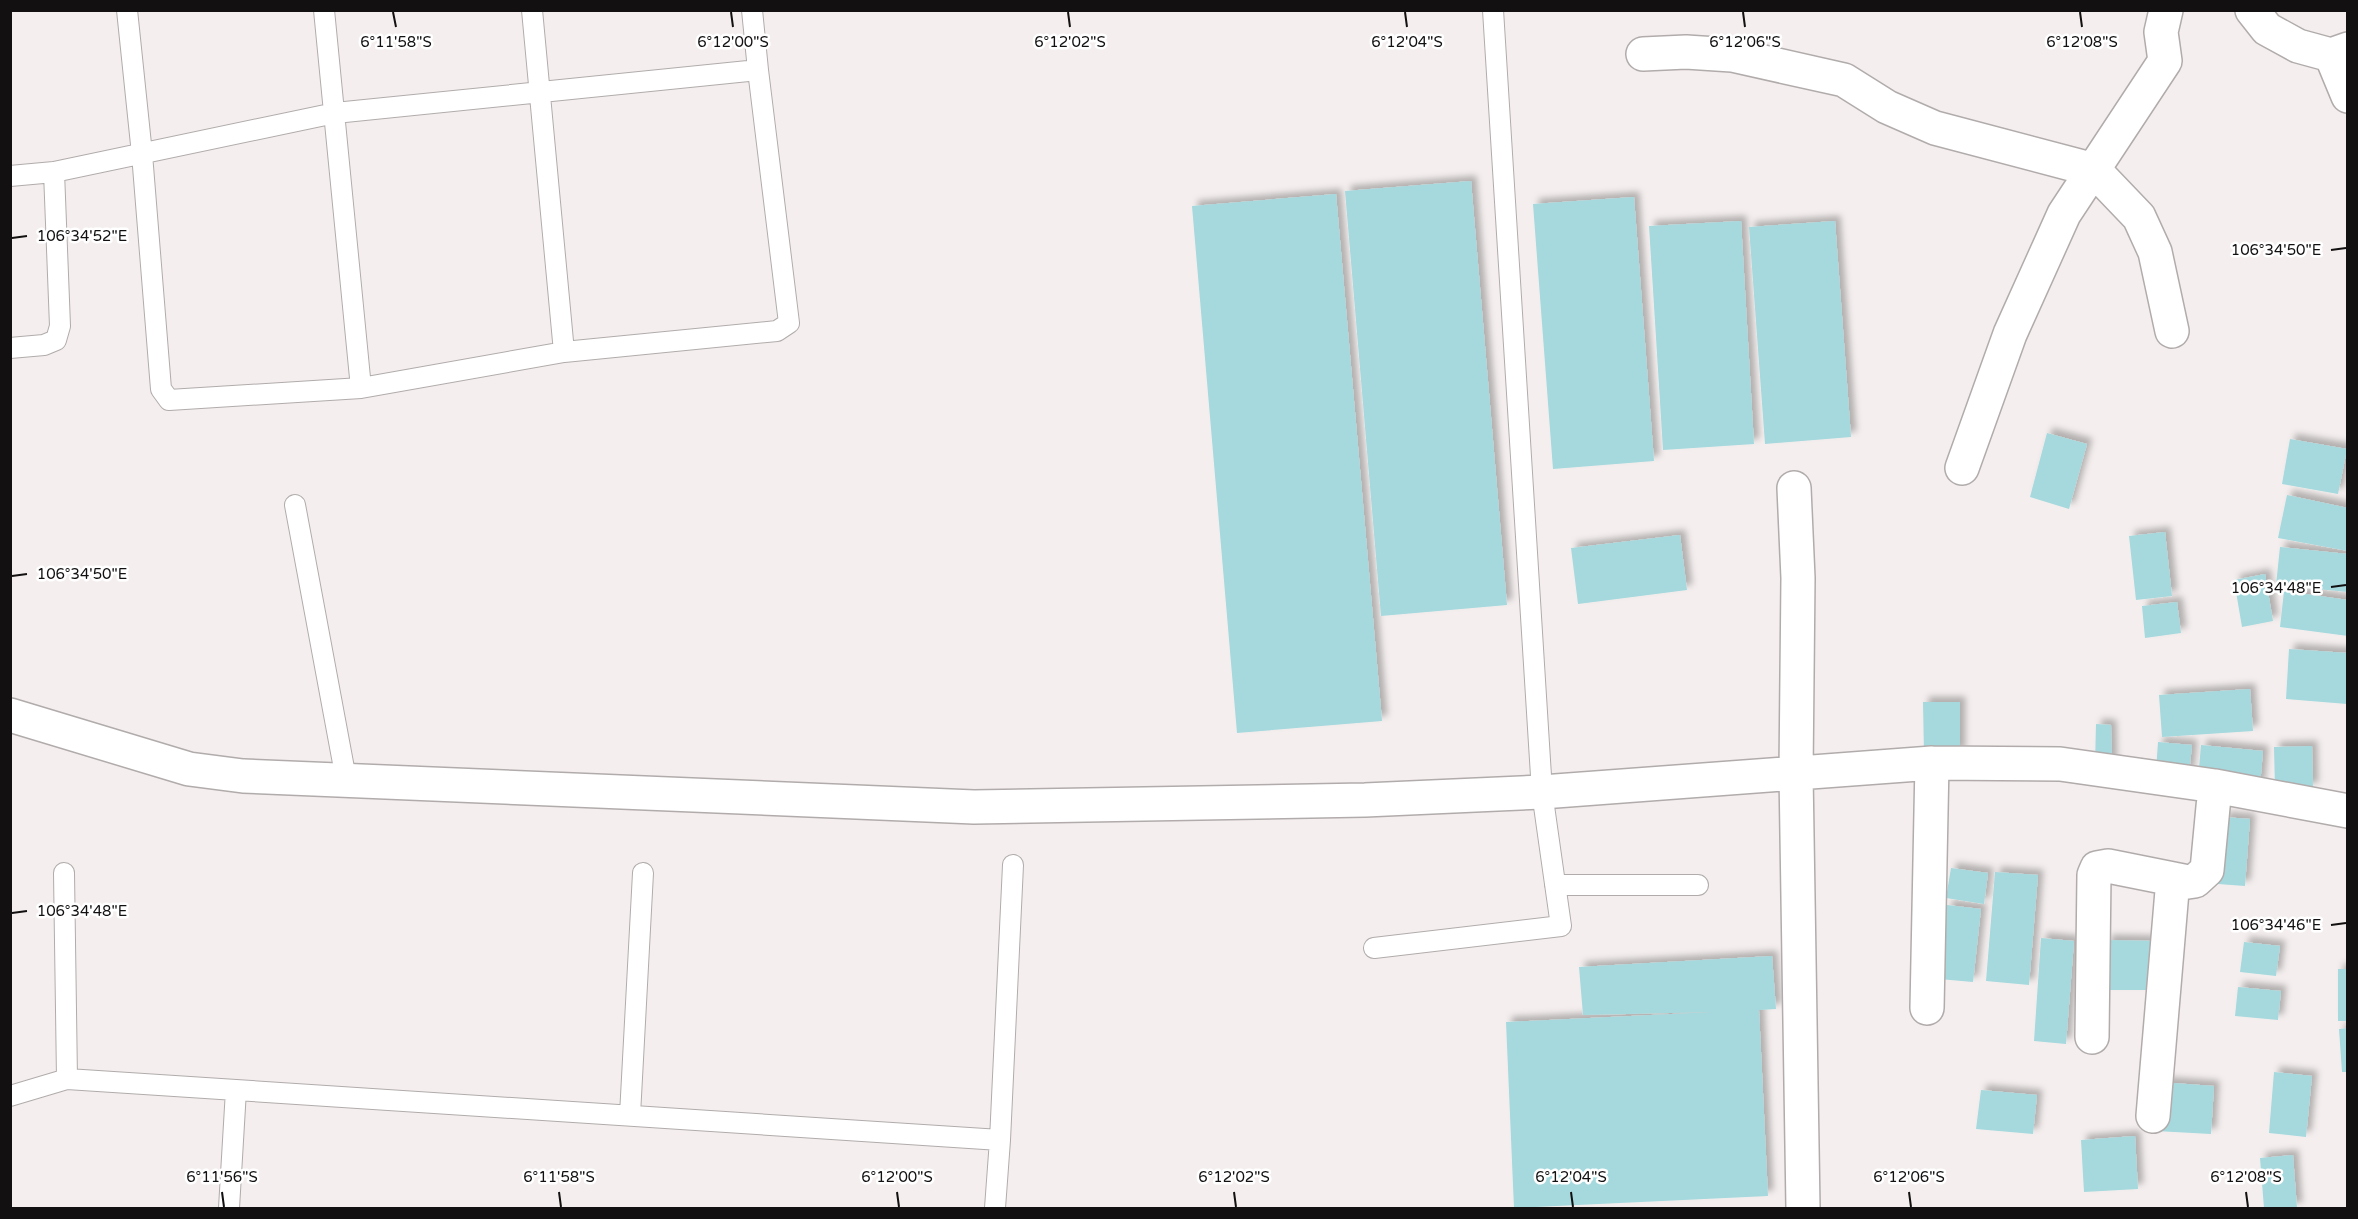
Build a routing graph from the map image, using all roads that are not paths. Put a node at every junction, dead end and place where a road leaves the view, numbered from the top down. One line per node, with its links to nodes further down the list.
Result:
1 (127, 10): 14 (lane)
2 (324, 10): 13 (lane)
3 (532, 10): 11 (lane)
4 (752, 10): 10 (lane)
5 (1493, 10): 30 (lane)
6 (2166, 10): 15 (street)
7 (2252, 10): 8 (street)
8 (2339, 52): 12 (street)
9 (1643, 54): 15 (street)
10 (758, 70): 11 (lane); 20 (lane)
11 (540, 92): 13 (lane); 20 (lane)
12 (2348, 96)
13 (334, 113): 14 (lane); 21 (lane)
14 (142, 154): 16 (lane); 21 (lane)
15 (2094, 170): 18 (street); 22 (street)
16 (54, 172): 17 (lane); 19 (lane)
17 (10, 176)
18 (2172, 332)
19 (10, 348)
20 (564, 352): 21 (lane)
21 (361, 388)
22 (1962, 468)
23 (1794, 488): 27 (street)
24 (295, 505): 28 (lane)
25 (10, 715): 28 (street)
26 (1932, 763): 27 (street); 29 (street); 39 (street)
27 (1796, 772): 30 (street); 49 (street)
28 (345, 779): 30 (street)
29 (2215, 786): 31 (street); 35 (street)
30 (1542, 792): 36 (lane)
31 (2346, 812)
32 (1013, 866): 46 (lane)
33 (64, 873): 41 (lane)
34 (643, 873): 44 (lane)
35 (2173, 879): 40 (street); 45 (street)
36 (1555, 885): 37 (lane); 38 (lane)
37 (1698, 885)
38 (1374, 948)
39 (1927, 1008)
40 (2092, 1037)
41 (67, 1079): 42 (lane); 43 (lane)
42 (236, 1090): 44 (lane); 47 (lane)
43 (10, 1096)
44 (630, 1115): 46 (lane)
45 (2152, 1116)
46 (1000, 1140): 48 (lane)
47 (229, 1209)
48 (995, 1209)
49 (1803, 1209)

